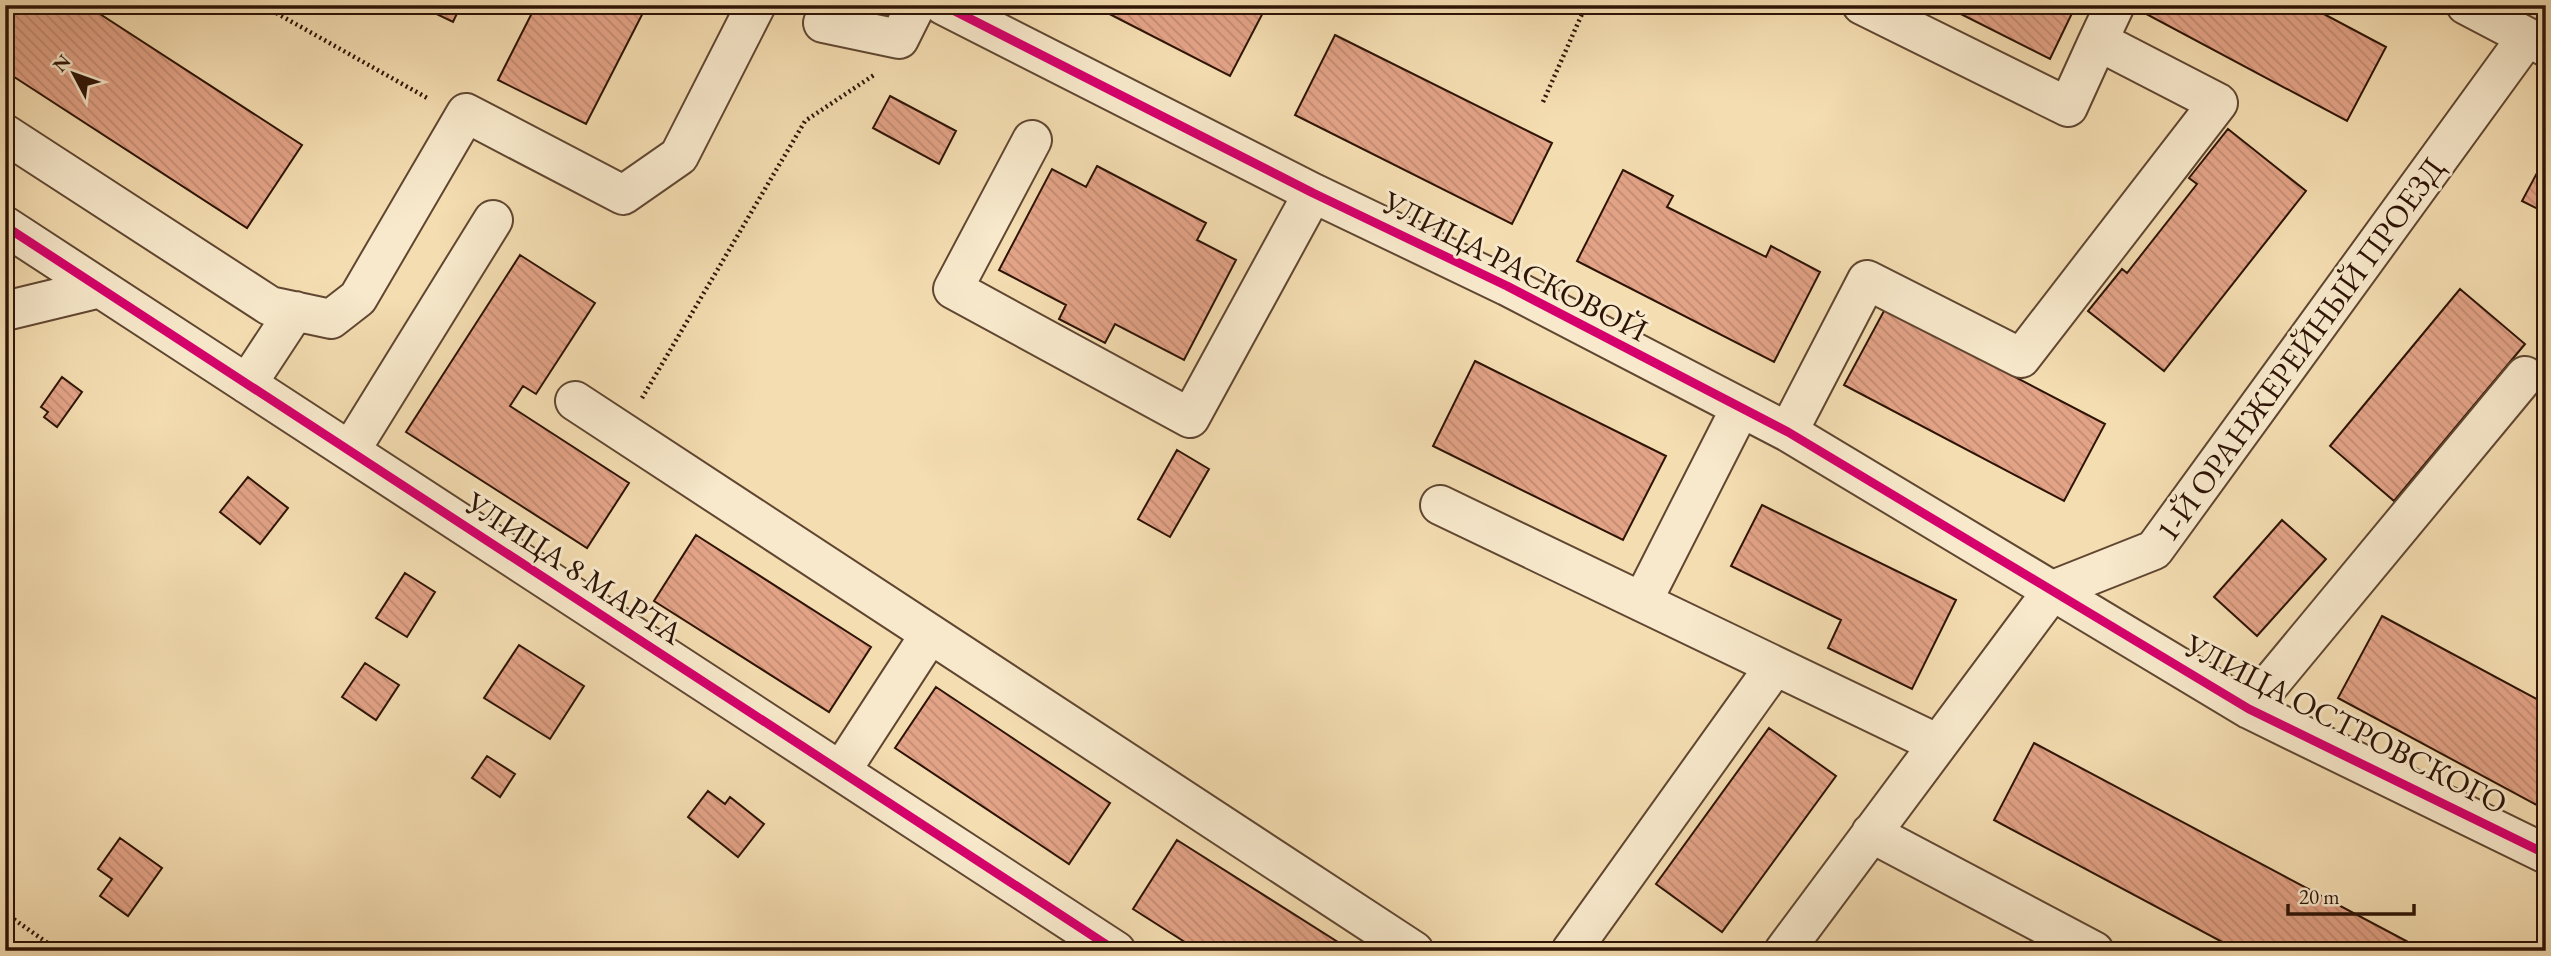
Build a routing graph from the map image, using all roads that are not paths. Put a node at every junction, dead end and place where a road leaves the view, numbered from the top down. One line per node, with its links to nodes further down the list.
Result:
1 (756, 5): 17 (street)
2 (916, 5): 7 (street)
3 (943, 5): 12 (street, УЛИЦА РАСКОВОЙ)
4 (1862, 5): 8 (street)
5 (2115, 5): 8 (street)
6 (2466, 5): 9 (street)
7 (823, 23)
8 (2098, 41): 22 (street)
9 (2536, 42): 25 (street, 1-Й ОРАНЖЕРЕЙНЫЙ ПРОЕЗД)
10 (5, 134): 17 (street)
11 (1032, 140): 12 (street)
12 (1313, 192): 21 (street, УЛИЦА РАСКОВОЙ)
13 (493, 220): 23 (street)
14 (5, 226): 15 (street, УЛИЦА 8 МАРТА)
15 (100, 288): 16 (street); 19 (street, УЛИЦА 8 МАРТА)
16 (5, 311)
17 (295, 312): 19 (street)
18 (2525, 376): 29 (street)
19 (247, 384): 23 (street, УЛИЦА 8 МАРТА)
20 (575, 401): 27 (street)
21 (1740, 408): 22 (street, УЛИЦА РАСКОВОЙ); 26 (street)
22 (1788, 432): 25 (street, УЛИЦА РАСКОВОЙ)
23 (350, 451): 31 (street, УЛИЦА 8 МАРТА)
24 (1440, 505): 26 (street)
25 (2053, 590): 29 (street, УЛИЦА ОСТРОВСКОГО); 30 (street)
26 (1642, 602): 28 (street)
27 (930, 634): 31 (street); 34 (street)
28 (1775, 666): 30 (street); 37 (street)
29 (2249, 709): 33 (street, УЛИЦА ОСТРОВСКОГО)
30 (1938, 744): 32 (street)
31 (841, 771): 36 (street, УЛИЦА 8 МАРТА)
32 (1871, 833): 35 (street); 38 (street)
33 (2546, 854)
34 (1411, 950)
35 (2091, 950)
36 (1116, 951)
37 (1571, 951)
38 (1784, 951)

